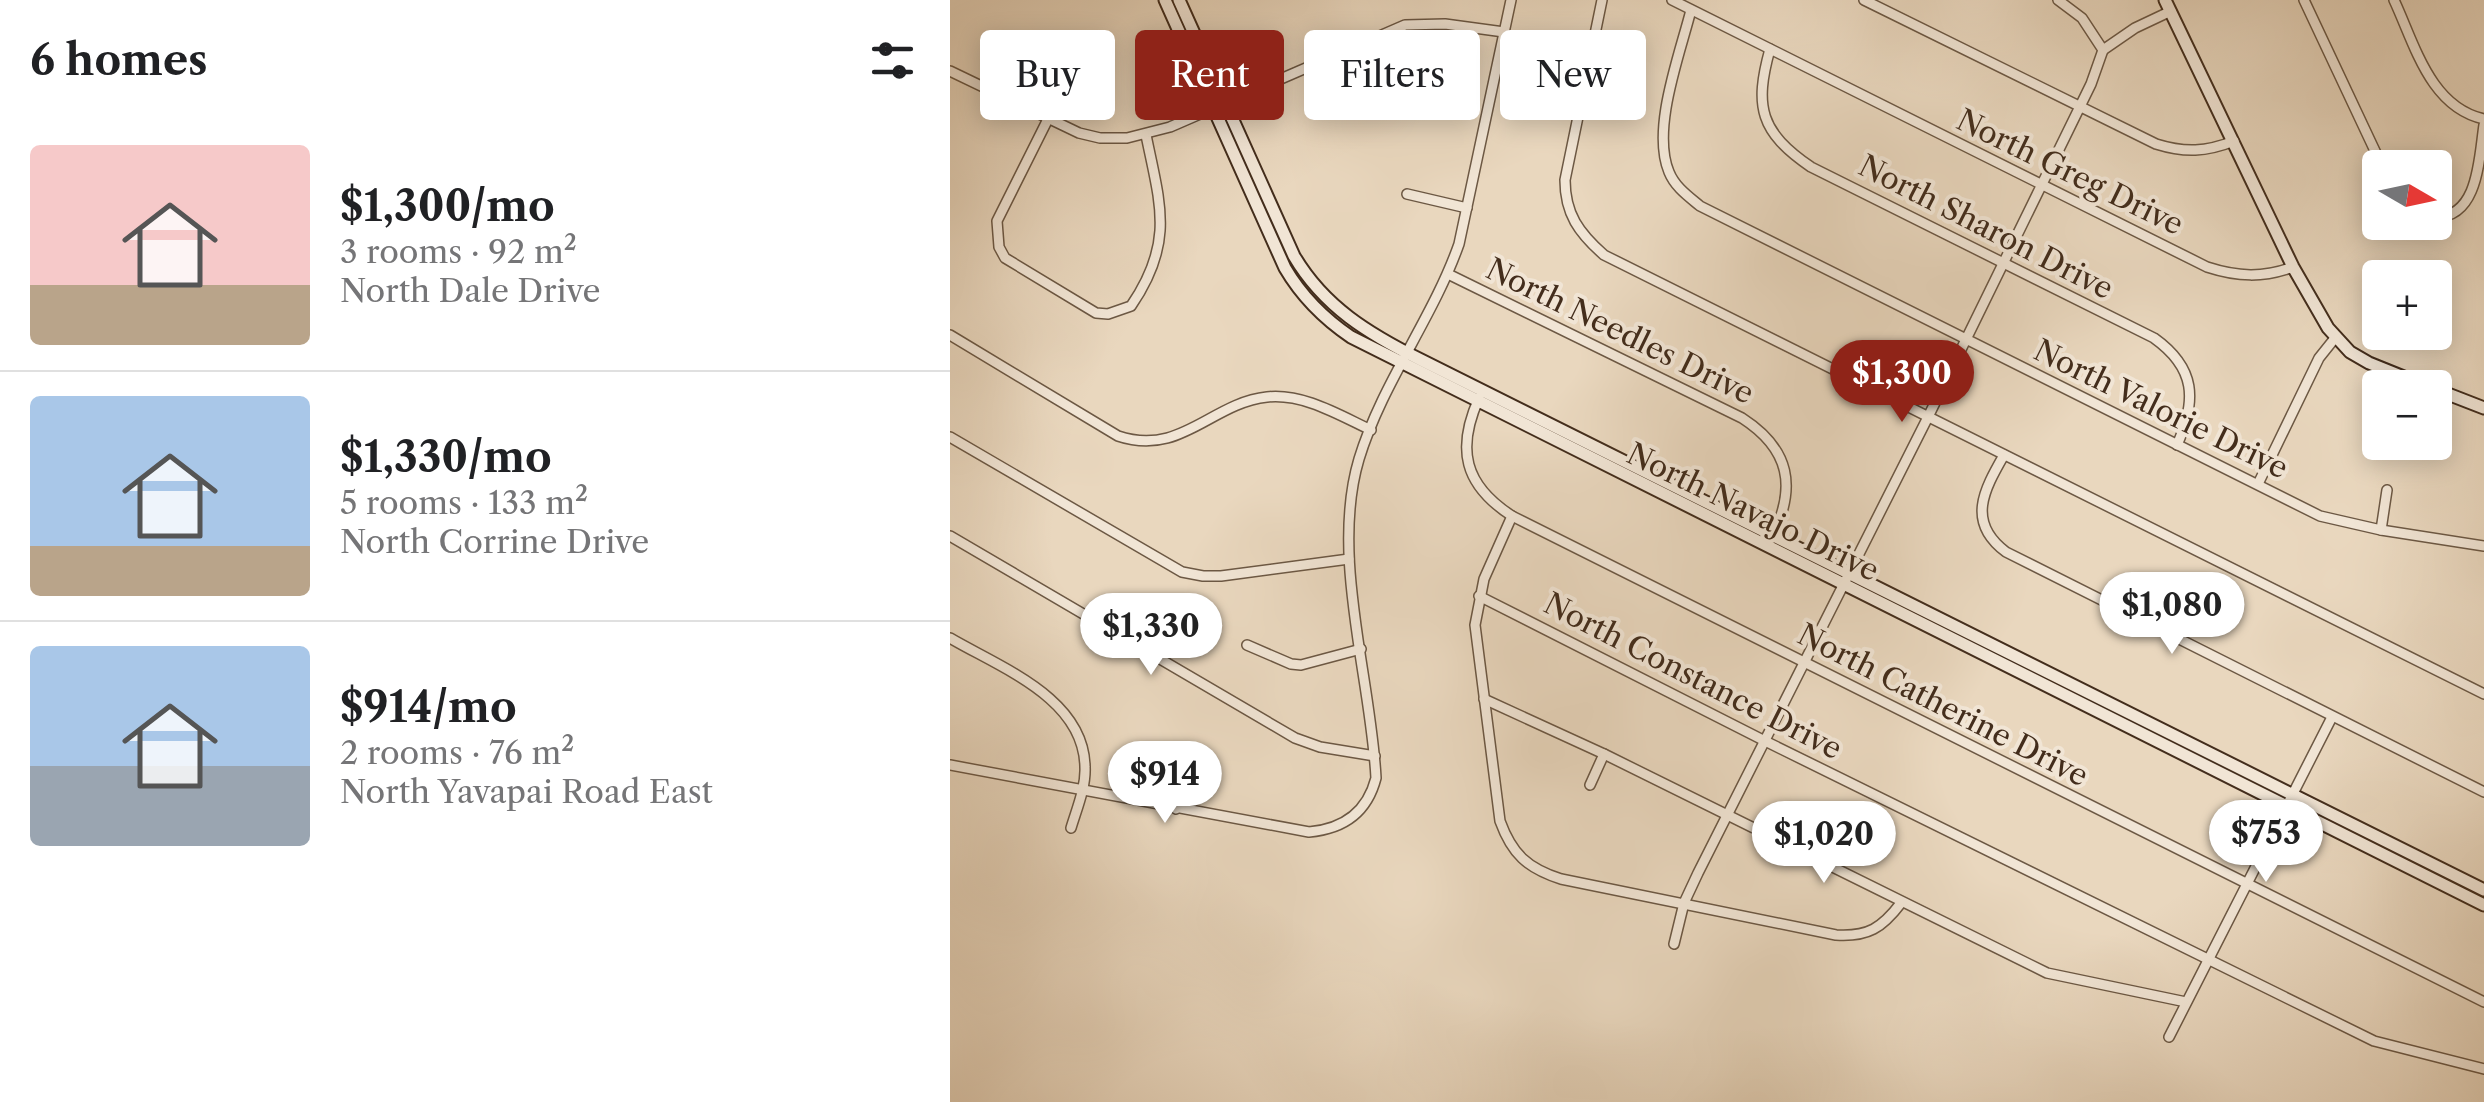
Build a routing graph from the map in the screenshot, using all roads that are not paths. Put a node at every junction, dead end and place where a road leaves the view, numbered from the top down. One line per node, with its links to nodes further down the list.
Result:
1 (1165, 0): 12 (street, North Navajo Drive)
2 (1179, 0): 13 (street, North Navajo Drive)
3 (1512, 0): 14 (street)
4 (1602, 0): 46 (street)
5 (1672, 0): 11 (street, North Greg Drive)
6 (1864, 0): 22 (street)
7 (2058, 0): 17 (street)
8 (2304, 0): 30 (street)
9 (2394, 0): 27 (street)
10 (2168, 5): 17 (street); 29 (street)
11 (1691, 10): 16 (street, North Greg Drive); 40 (street, North Valorie Drive)
12 (1180, 30)
13 (1190, 30)
14 (1504, 30)
15 (1500, 31): 20 (street)
16 (1770, 49): 31 (street, North Greg Drive); 35 (street, North Sharon Drive)
17 (2104, 50): 22 (street)
18 (1500, 51): 33 (street)
19 (950, 71): 21 (street)
20 (1284, 78)
21 (980, 86)
22 (2080, 109): 29 (street); 31 (street)
23 (1048, 120): 28 (street)
24 (1051, 120): 28 (street)
25 (1182, 120): 28 (street)
26 (1225, 120): 41 (street, North Navajo Drive)
27 (2484, 122): 34 (street)
28 (1146, 134)
29 (2234, 140): 36 (street)
30 (2375, 150)
31 (2041, 186): 35 (street); 36 (street, North Greg Drive)
32 (1407, 194): 33 (street)
33 (1467, 208): 37 (street)
34 (2452, 214)
35 (2004, 264): 40 (street); 49 (street, North Sharon Drive)
36 (2293, 267): 39 (street)
37 (1448, 274): 41 (street); 56 (street, North Needles Drive)
38 (950, 335): 47 (street)
39 (2335, 338): 42 (street); 51 (street)
40 (1966, 340): 46 (street); 49 (street, North Valorie Drive)
41 (1405, 359): 44 (street, North Navajo Drive); 47 (street)
42 (2387, 370)
43 (2452, 395): 45 (street)
44 (1479, 397): 53 (street, North Catherine Drive); 56 (street, North Navajo Drive)
45 (2484, 408)
46 (1928, 417): 50 (street); 59 (street)
47 (1371, 430): 58 (street)
48 (950, 437): 58 (street)
49 (2177, 445): 51 (street, North Valorie Drive)
50 (2004, 455): 65 (street); 67 (street)
51 (2258, 484): 54 (street, North Valorie Drive)
52 (2387, 490): 54 (street)
53 (1512, 516): 60 (street); 64 (street, North Catherine Drive)
54 (2382, 530): 57 (street, North Valorie Drive)
55 (950, 536): 70 (street)
56 (1770, 541): 59 (street, North Navajo Drive)
57 (2484, 546)
58 (1349, 560): 63 (street)
59 (1845, 579): 64 (street); 76 (street, North Navajo Drive); 77 (street, North Navajo Drive)
60 (1480, 596): 66 (street); 68 (street, North Constance Drive)
61 (950, 638): 74 (street)
62 (1247, 645): 63 (street)
63 (1361, 648): 70 (street)
64 (1804, 663): 68 (street); 81 (street, North Catherine Drive)
65 (2484, 694)
66 (1484, 699): 69 (street); 83 (street)
67 (2332, 718): 75 (street); 76 (street)
68 (1764, 741): 79 (street); 87 (street, North Constance Drive)
69 (1604, 754): 73 (street); 79 (street)
70 (1375, 756): 78 (street)
71 (950, 766): 74 (street)
72 (1184, 782): 78 (street)
73 (1590, 784)
74 (1082, 790): 78 (street); 80 (street)
75 (2484, 792)
76 (2292, 794): 77 (street); 82 (street, North Navajo Drive)
77 (2286, 807): 81 (street); 85 (street, North Navajo Drive)
78 (1176, 808)
79 (1728, 817): 83 (street); 84 (street)
80 (1071, 828)
81 (2245, 884): 87 (street); 89 (street, North Catherine Drive)
82 (2484, 890)
83 (1684, 903): 84 (street); 86 (street)
84 (1901, 904): 88 (street)
85 (2484, 905)
86 (1674, 944)
87 (2208, 961): 88 (street); 91 (street, North Constance Drive)
88 (2186, 1002): 90 (street)
89 (2484, 1002)
90 (2169, 1037)
91 (2484, 1069)

